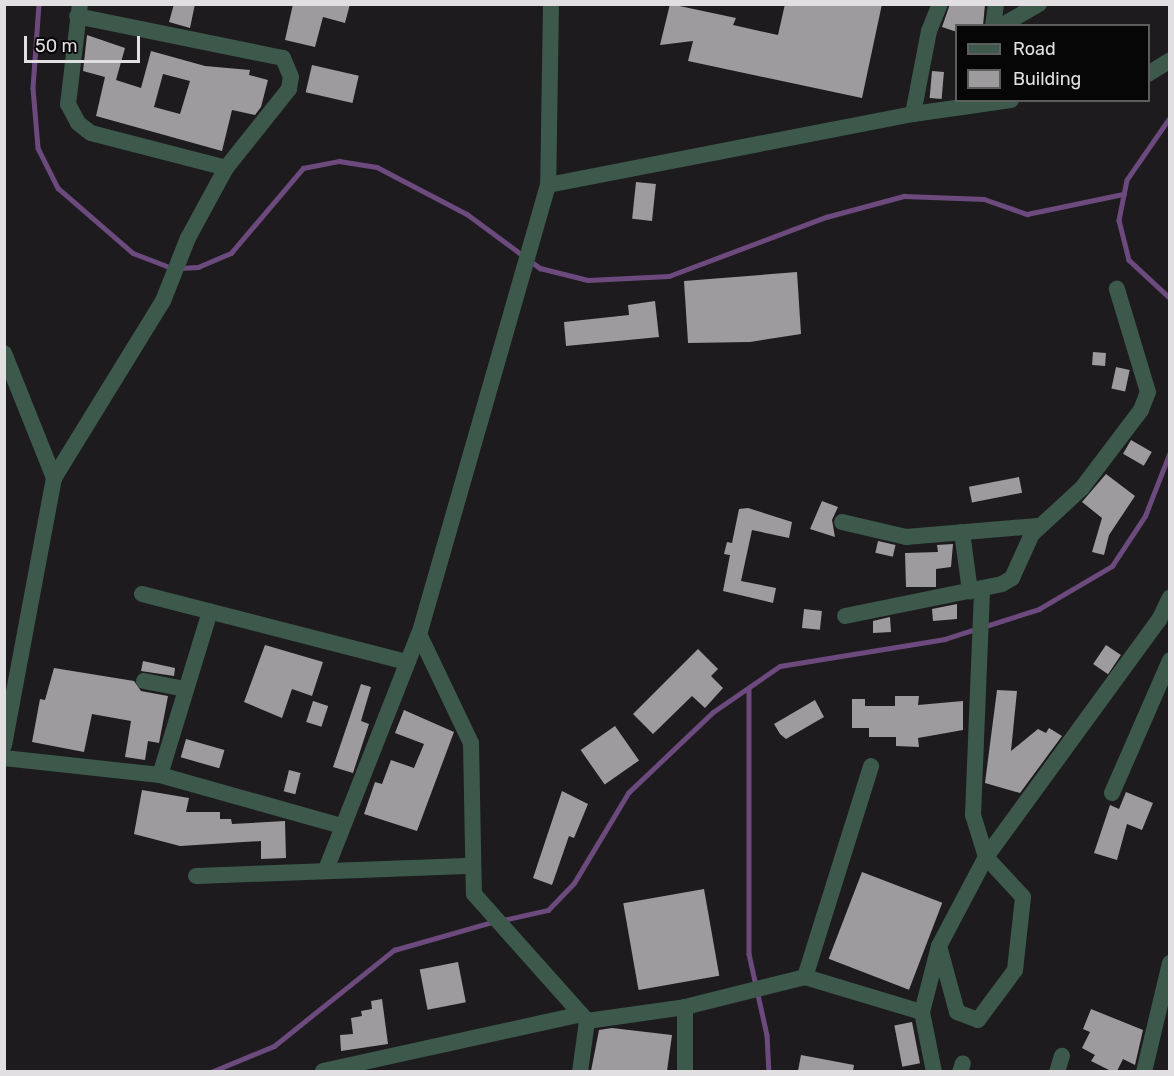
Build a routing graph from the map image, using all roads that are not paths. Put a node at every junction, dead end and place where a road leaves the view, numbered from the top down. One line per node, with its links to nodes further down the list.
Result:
1 (551, 4): 14 (street)
2 (940, 4): 12 (street)
3 (996, 4): 6 (street)
4 (1039, 4): 7 (street)
5 (78, 10): 13 (street); 13 (street)
6 (993, 24)
7 (1004, 24)
8 (1170, 60): 9 (street)
9 (1150, 73)
10 (992, 102): 11 (street)
11 (963, 105): 12 (street)
12 (912, 114): 14 (street)
13 (226, 168): 17 (street)
14 (548, 185): 26 (street)
15 (1117, 289): 19 (street)
16 (4, 353): 17 (street)
17 (54, 478): 31 (street)
18 (842, 522): 20 (street)
19 (1038, 526): 20 (street); 22 (street)
20 (962, 532): 22 (street)
21 (142, 594): 24 (street)
22 (978, 594): 25 (street); 37 (street)
23 (1170, 597): 37 (street)
24 (210, 611): 28 (street); 30 (street)
25 (845, 616)
26 (419, 634): 28 (street); 38 (street)
27 (1170, 660): 35 (street)
28 (407, 662): 36 (street)
29 (144, 681): 30 (street)
30 (184, 688): 34 (street)
31 (4, 745)
32 (4, 758): 34 (street)
33 (871, 766): 43 (street)
34 (160, 775): 36 (street)
35 (1112, 793)
36 (342, 826): 39 (street)
37 (986, 857): 41 (street); 41 (street)
38 (473, 866): 39 (street); 46 (street)
39 (327, 867): 40 (street)
40 (196, 876)
41 (939, 946): 45 (street)
42 (1170, 963): 51 (street)
43 (805, 977): 44 (street); 45 (street)
44 (685, 1007): 46 (street); 49 (street)
45 (922, 1012): 50 (street)
46 (583, 1018): 47 (street); 48 (street)
47 (323, 1071)
48 (580, 1071)
49 (685, 1071)
50 (934, 1071)
51 (1144, 1071)

